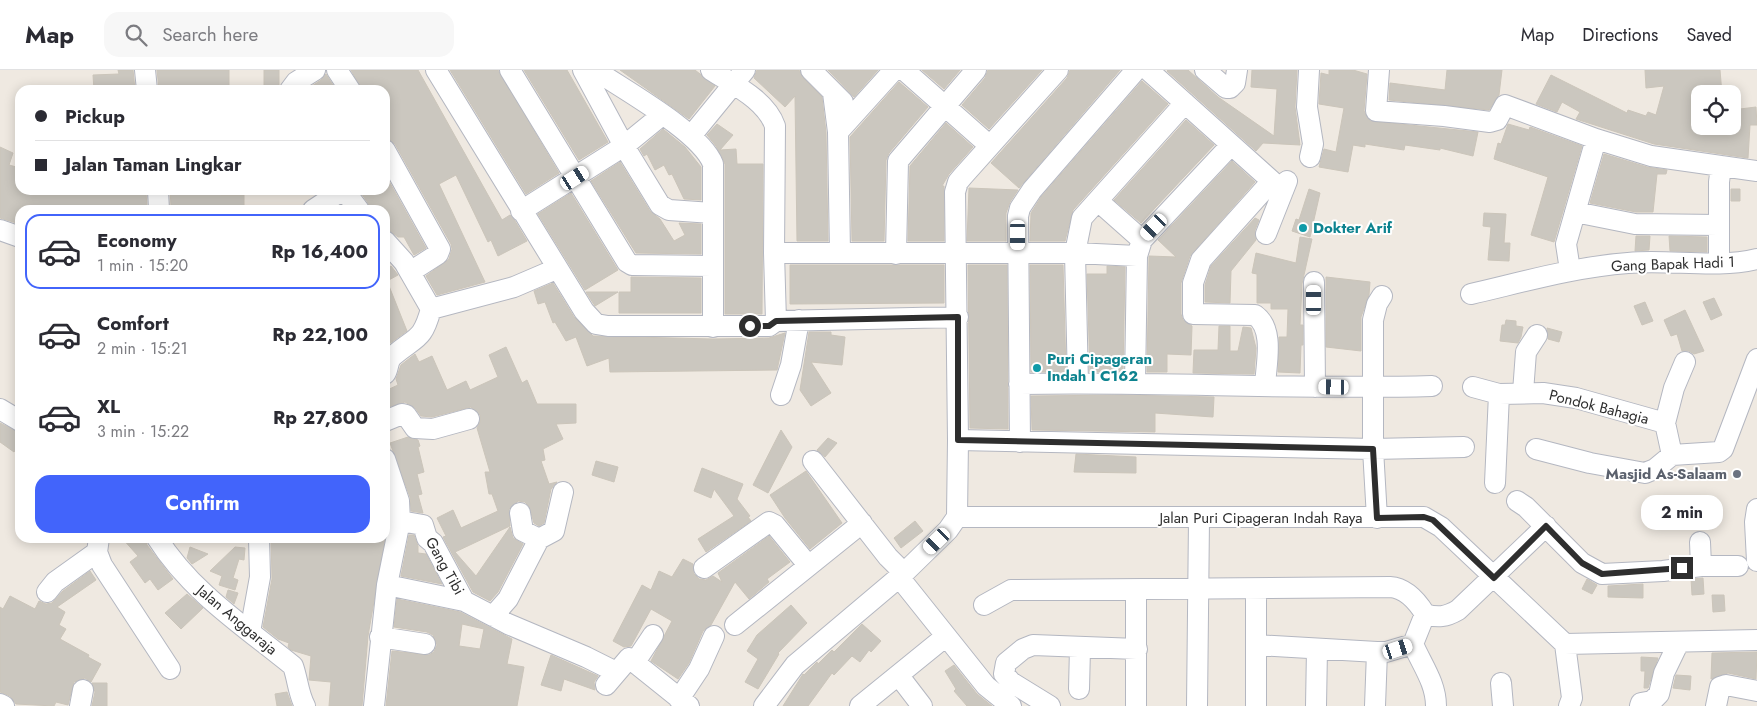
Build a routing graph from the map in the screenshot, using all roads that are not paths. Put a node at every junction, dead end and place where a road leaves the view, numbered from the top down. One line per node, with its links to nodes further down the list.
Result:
1 (145, 70): 21 (street)
2 (315, 70): 22 (street)
3 (337, 70): 23 (street)
4 (436, 70): 46 (street)
5 (510, 70): 39 (street)
6 (583, 70): 33 (street)
7 (594, 70): 28 (street)
8 (712, 70): 20 (street)
9 (894, 70): 27 (street)
10 (904, 70): 26 (street)
11 (976, 70): 26 (street)
12 (1058, 70): 34 (street)
13 (1136, 70): 59 (street)
14 (1148, 70): 25 (street)
15 (1205, 70): 16 (street)
16 (1237, 70)
17 (1309, 70): 35 (street)
18 (1379, 70): 31 (street)
19 (814, 71): 24 (street)
20 (739, 78): 30 (street); 55 (street)
21 (146, 85)
22 (294, 85)
23 (347, 85)
24 (833, 93): 27 (street); 29 (street)
25 (1185, 103): 32 (street); 43 (street)
26 (944, 106): 34 (street); 58 (street)
27 (859, 109): 29 (street)
28 (662, 116): 30 (street); 33 (street)
29 (838, 132): 56 (street)
30 (691, 136): 48 (street)
31 (1596, 139): 37 (street); 47 (street)
32 (1231, 145): 40 (street); 54 (street)
33 (624, 146): 39 (street); 48 (street)
34 (990, 146): 57 (street)
35 (1310, 157)
36 (390, 159): 66 (street)
37 (1721, 166): 38 (street); 49 (street)
38 (1757, 171)
39 (575, 178): 46 (street); 64 (street)
40 (1280, 185): 51 (street); 82 (street)
41 (336, 195): 44 (street)
42 (347, 195): 45 (street)
43 (1098, 201): 54 (street); 60 (street)
44 (320, 205)
45 (355, 205)
46 (521, 211): 65 (street)
47 (1575, 212): 49 (street); 63 (street)
48 (712, 213): 64 (street)
49 (1718, 225): 61 (street)
50 (0, 230): 52 (street)
51 (1266, 234)
52 (15, 235)
53 (390, 246): 66 (street)
54 (1139, 248): 60 (street); 80 (street)
55 (774, 253): 56 (street); 73 (street)
56 (840, 253): 58 (street)
57 (956, 253): 58 (street); 59 (street); 71 (street)
58 (896, 254)
59 (1018, 254): 60 (street); 81 (street)
60 (1075, 254): 79 (street)
61 (1718, 255)
62 (1757, 260): 63 (street, Gang Bapak Hadi 1)
63 (1568, 261): 68 (street, Gang Bapak Hadi 1)
64 (712, 266): 74 (street)
65 (556, 269): 70 (street); 74 (street)
66 (410, 272): 70 (street)
67 (1314, 282): 84 (street)
68 (1471, 294)
69 (1382, 296): 86 (street)
70 (431, 309): 77 (street)
71 (958, 317): 72 (street); 95 (street)
72 (800, 320): 73 (street); 88 (street)
73 (776, 321): 74 (street)
74 (713, 327)
75 (1538, 335): 87 (street)
76 (1757, 359): 100 (street)
77 (390, 361)
78 (1685, 362): 94 (street, Pondok Bahagia)
79 (1078, 383): 80 (street); 81 (street)
80 (1135, 383): 82 (street)
81 (1020, 384): 96 (street)
82 (1266, 386): 84 (street)
83 (1432, 386): 86 (street)
84 (1314, 387): 86 (street)
85 (1473, 387): 89 (street, Pondok Bahagia)
86 (1373, 388): 98 (street)
87 (1523, 392): 89 (street, Pondok Bahagia); 94 (street, Pondok Bahagia)
88 (781, 394)
89 (1499, 394): 103 (street)
90 (0, 409): 91 (street)
91 (15, 418)
92 (390, 419): 93 (street)
93 (469, 419)
94 (1665, 423): 100 (street, Pondok Bahagia)
95 (958, 440): 96 (street); 108 (street)
96 (1020, 442): 98 (street)
97 (1464, 448): 98 (street)
98 (1373, 449): 109 (street)
99 (1536, 449): 100 (street)
100 (1672, 455)
101 (813, 461): 112 (street)
102 (390, 474): 111 (street)
103 (1494, 483)
104 (562, 492): 114 (street)
105 (1517, 501): 113 (street)
106 (520, 513): 114 (street)
107 (1756, 516): 119 (street)
108 (957, 517): 110 (street, Jalan Puri Cipageran Indah Raya); 123 (street)
109 (1377, 518): 110 (street, Jalan Puri Cipageran Indah Raya); 124 (street, Jalan Puri Cipageran Indah Raya)
110 (1199, 519): 126 (street)
111 (400, 521): 125 (street); 130 (street, Gang Tibi)
112 (862, 523): 120 (street); 123 (street)
113 (1546, 526): 121 (street); 124 (street)
114 (539, 539): 133 (street)
115 (1700, 542): 121 (street)
116 (161, 543): 135 (street, Jalan Anggaraja)
117 (259, 543): 135 (street)
118 (98, 545): 129 (street); 150 (street)
119 (1750, 562): 121 (street)
120 (808, 565): 122 (street); 134 (street)
121 (1701, 566)
122 (704, 568)
123 (901, 575): 139 (street); 161 (street)
124 (1494, 578): 132 (street); 144 (street, Jalan Puri Cipageran Indah Raya)
125 (387, 585): 130 (street); 138 (street)
126 (1197, 589): 127 (street); 128 (street); 167 (street)
127 (1256, 589): 132 (street); 145 (street)
128 (1136, 590): 131 (street); 147 (street)
129 (47, 592)
130 (464, 601): 133 (street)
131 (984, 605)
132 (1425, 614): 143 (street)
133 (493, 616): 151 (street)
134 (735, 626)
135 (250, 632): 159 (street, Jalan Anggaraja)
136 (654, 635): 151 (street)
137 (714, 636): 156 (street)
138 (380, 637): 142 (street); 160 (street)
139 (945, 637): 152 (street); 164 (street)
140 (1757, 640): 141 (street)
141 (1679, 642): 144 (street); 174 (street)
142 (425, 644)
143 (1413, 644): 149 (street); 171 (street)
144 (1565, 644): 173 (street)
145 (1256, 645): 148 (street); 168 (street)
146 (1080, 648): 147 (street); 154 (street); 165 (street)
147 (1137, 649): 166 (street)
148 (1317, 649): 149 (street); 169 (street)
149 (1376, 652): 170 (street)
150 (170, 669)
151 (621, 669): 156 (street)
152 (899, 676): 162 (street); 163 (street)
153 (1501, 682): 172 (street)
154 (1079, 689)
155 (1757, 691): 175 (street)
156 (684, 702)
157 (0, 704): 158 (street)
158 (4, 706)
159 (305, 706)
160 (374, 706)
161 (764, 706)
162 (860, 706)
163 (922, 706)
164 (1011, 706)
165 (1050, 706)
166 (1136, 706)
167 (1197, 706)
168 (1256, 706)
169 (1316, 706)
170 (1375, 706)
171 (1436, 706)
172 (1503, 706)
173 (1569, 706)
174 (1640, 706)
175 (1716, 706)

